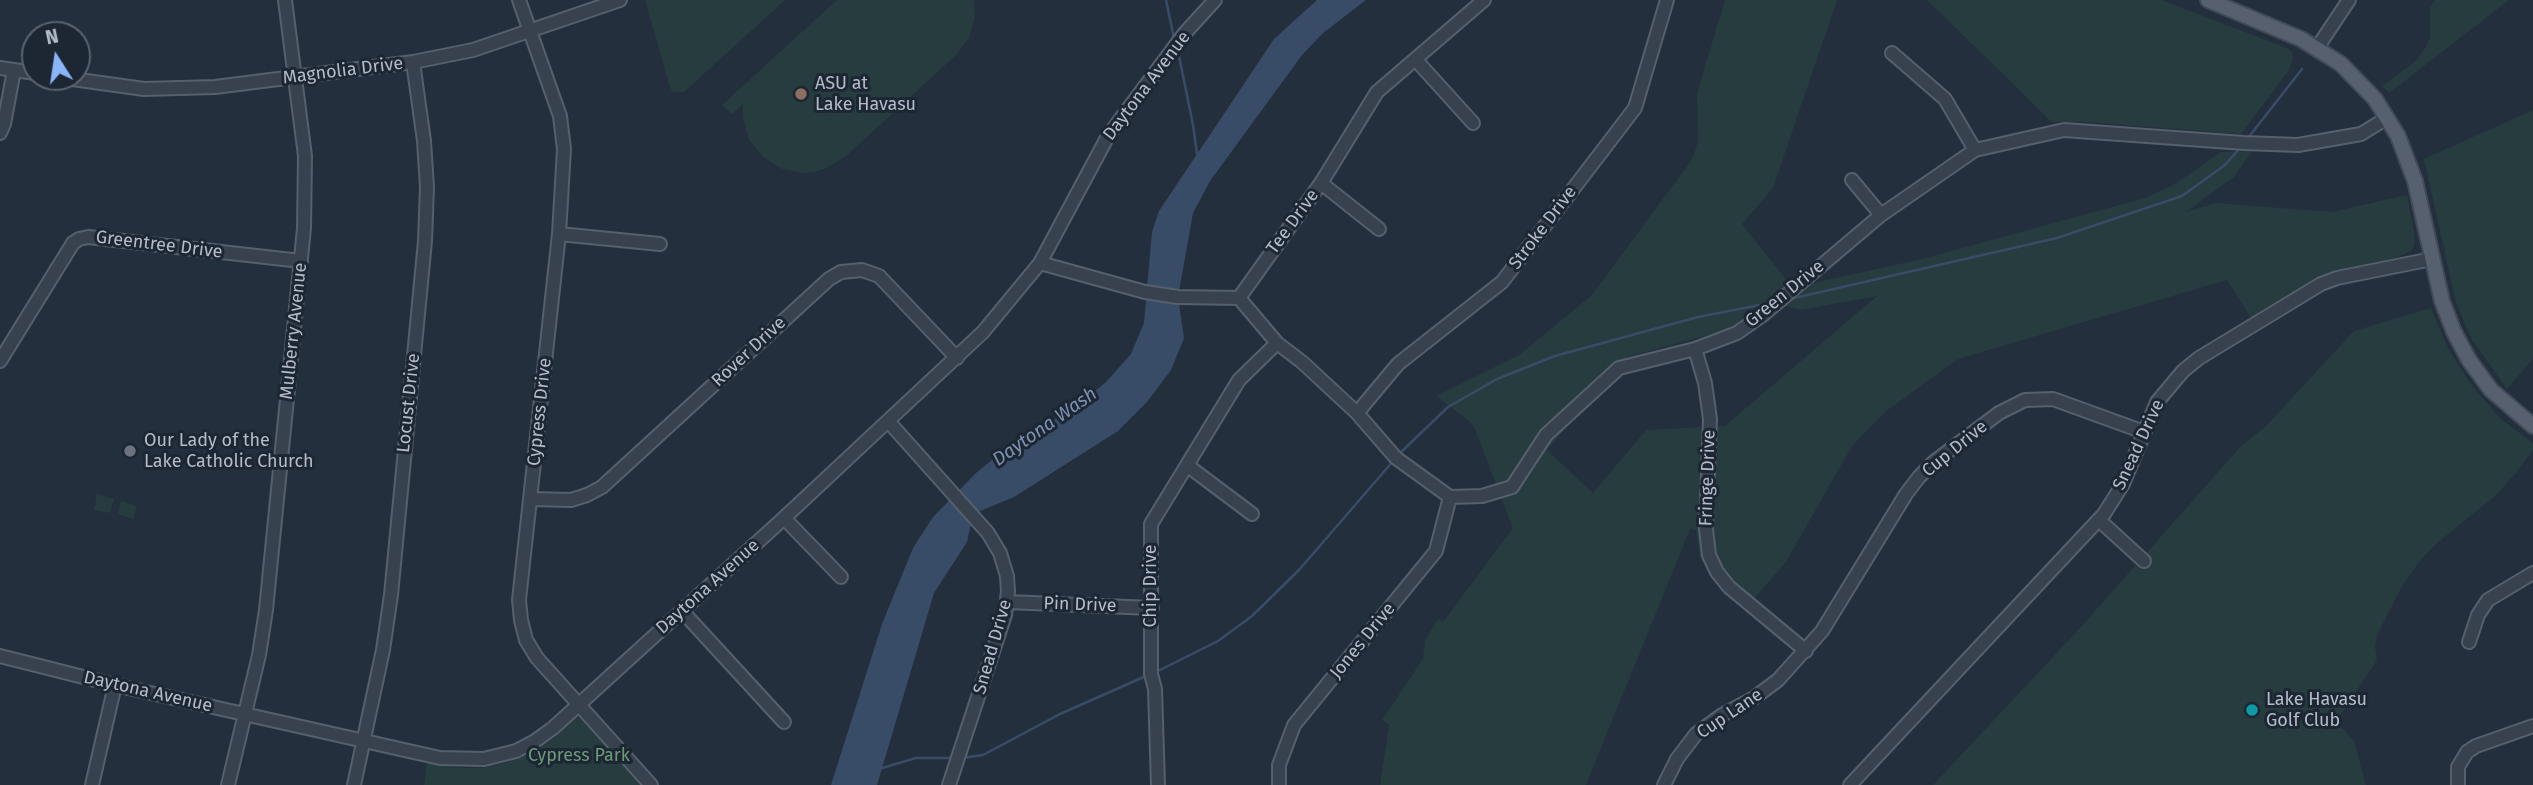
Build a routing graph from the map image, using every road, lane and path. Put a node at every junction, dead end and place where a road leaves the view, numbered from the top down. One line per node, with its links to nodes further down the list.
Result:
1 (285, 0): 17 (street, Mulberry Avenue)
2 (519, 0): 9 (street, Cypress Drive)
3 (620, 0): 9 (street, Magnolia Drive)
4 (1215, 0): 31 (street, Daytona Avenue)
5 (1484, 0): 12 (street, Tee Drive)
6 (1667, 0): 37 (street, Stroke Drive)
7 (2208, 0): 10 (main road)
8 (2349, 0): 10 (street)
9 (529, 30): 13 (street, Magnolia Drive); 27 (street, Cypress Drive)
10 (2317, 48): 19 (main road)
11 (1892, 53): 22 (street)
12 (1416, 60): 20 (street); 24 (street, Tee Drive)
13 (413, 62): 17 (street, Magnolia Drive); 61 (street, Locust Drive)
14 (0, 68): 15 (street)
15 (15, 70): 16 (street); 21 (street)
16 (21, 71)
17 (295, 76): 18 (street, Magnolia Drive); 30 (street, Mulberry Avenue)
18 (91, 82)
19 (2387, 118): 22 (street, Green Drive); 29 (main road)
20 (1473, 122)
21 (0, 133)
22 (1975, 150): 25 (street, Green Drive)
23 (1852, 180): 25 (street)
24 (1321, 183): 26 (street); 32 (street, Tee Drive)
25 (1881, 215): 34 (street, Green Drive)
26 (1379, 229)
27 (559, 234): 28 (street); 43 (street, Cypress Drive)
28 (660, 244)
29 (2432, 259): 39 (main road); 40 (street, Snead Drive)
30 (301, 261): 36 (street, Greentree Drive); 58 (street, Mulberry Avenue)
31 (1040, 263): 32 (street); 35 (street, Daytona Avenue)
32 (1238, 298): 33 (street)
33 (1277, 343): 37 (street); 41 (street, Chip Drive)
34 (1695, 349): 42 (street, Green Drive); 54 (street, Fringe Drive)
35 (957, 358): 38 (street, Daytona Avenue); 43 (street, Rover Drive)
36 (0, 361)
37 (1357, 413): 42 (street)
38 (888, 421): 45 (street, Daytona Avenue); 50 (street, Snead Drive)
39 (2533, 426)
40 (2144, 432): 46 (street, Snead Drive); 54 (street, Cup Drive)
41 (1188, 466): 44 (street); 51 (street, Chip Drive)
42 (1450, 497): 68 (street, Jones Drive)
43 (530, 499): 57 (street, Cypress Drive)
44 (1252, 514)
45 (784, 518): 49 (street); 52 (street, Daytona Avenue)
46 (2099, 520): 47 (street); 70 (street, Snead Drive)
47 (2144, 561)
48 (2533, 573): 53 (street)
49 (841, 577)
50 (1007, 603): 51 (street, Pin Drive); 66 (street, Snead Drive)
51 (1152, 608): 67 (street, Chip Drive)
52 (681, 611): 57 (street, Daytona Avenue); 59 (street)
53 (2469, 642)
54 (1806, 651): 69 (street, Cup Lane)
55 (0, 656): 56 (street, Daytona Avenue)
56 (115, 685): 58 (street, Daytona Avenue); 62 (street)
57 (578, 705): 61 (street, Daytona Avenue); 65 (street, Cypress Drive)
58 (244, 713): 61 (street, Daytona Avenue); 63 (street, Mulberry Avenue)
59 (784, 722)
60 (2533, 726): 71 (street)
61 (362, 742): 64 (street, Locust Drive)
62 (93, 785)
63 (228, 785)
64 (354, 785)
65 (651, 785)
66 (949, 785)
67 (1158, 785)
68 (1279, 785)
69 (1664, 785)
70 (1850, 785)
71 (2458, 785)

